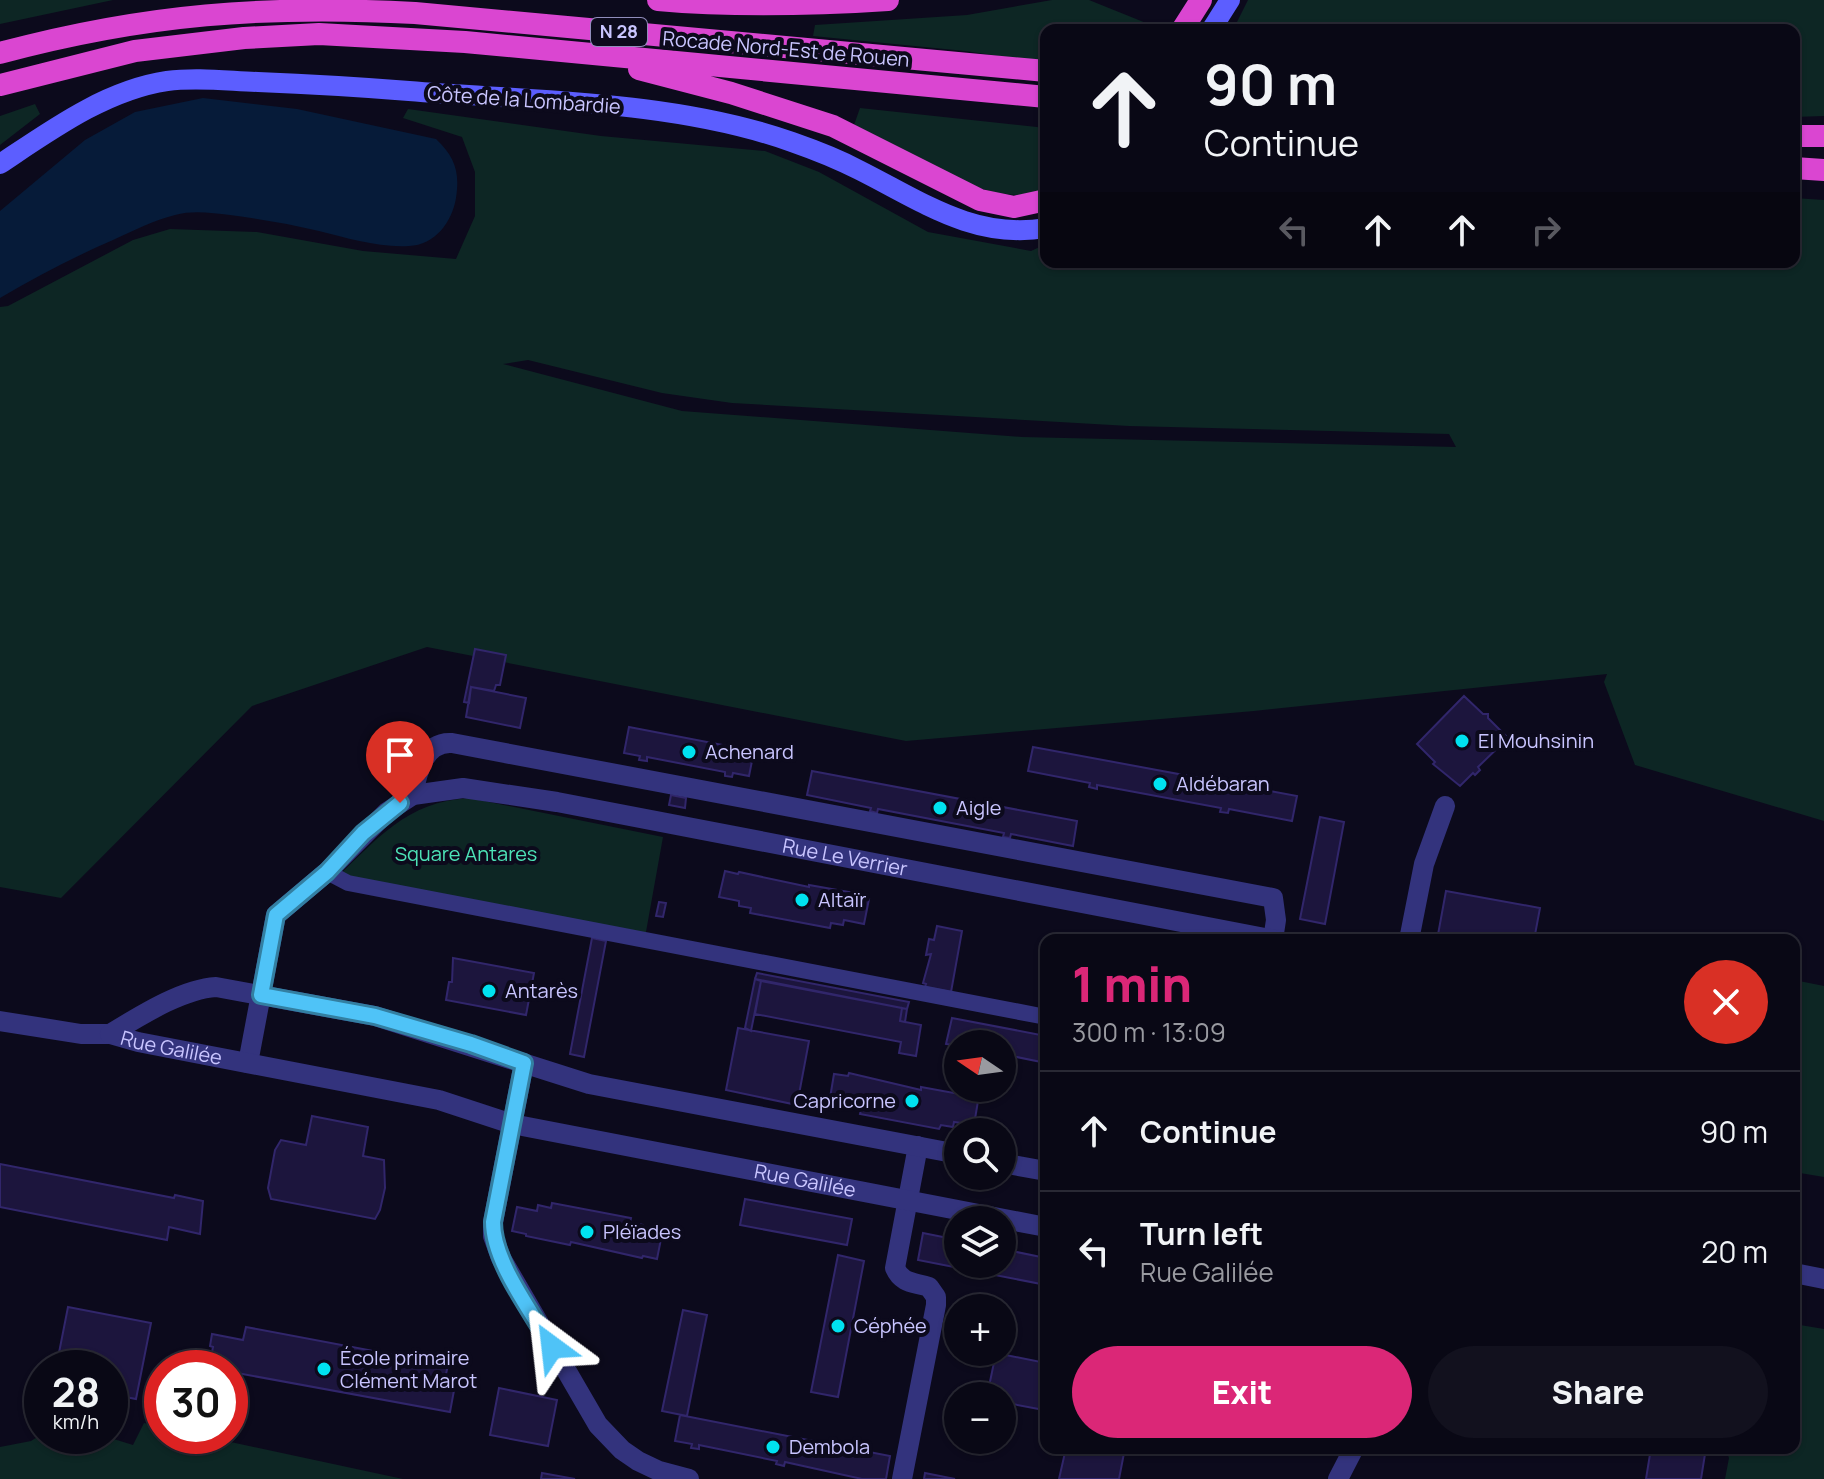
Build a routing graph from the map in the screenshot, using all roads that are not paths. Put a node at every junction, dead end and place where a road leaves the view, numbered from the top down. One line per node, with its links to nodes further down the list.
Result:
1 (255, 0): 6 (highway)
2 (658, 0): 3 (highway)
3 (888, 0)
4 (1201, 0): 7 (highway)
5 (1230, 0): 8 (main road)
6 (191, 15): 9 (highway, Rocade Nord-Est de Rouen / N 28); 11 (highway, Rocade Nord-Est de Rouen / N 28)
7 (1186, 24)
8 (1215, 24)
9 (0, 53)
10 (579, 54): 12 (highway, Rocade Nord-Est de Rouen / N 28); 13 (highway, Rocade Nord-Est de Rouen / N 28); 19 (highway)
11 (1040, 70)
12 (0, 85)
13 (1040, 96)
14 (1800, 136): 15 (highway)
15 (1824, 136)
16 (0, 164): 20 (main road, Côte de la Lombardie)
17 (1800, 168): 18 (highway)
18 (1824, 170)
19 (1040, 201)
20 (1040, 228)
21 (413, 795): 23 (street); 24 (street, Rue Le Verrier); 25 (street)
22 (1445, 806): 26 (street)
23 (327, 872): 27 (street); 28 (street)
24 (1242, 934)
25 (1270, 934)
26 (1410, 934)
27 (261, 995): 30 (street, Rue Galilée); 31 (street); 32 (street, Rue Galilée)
28 (1040, 1016)
29 (0, 1021): 30 (street)
30 (110, 1034): 31 (street, Rue Galilée)
31 (248, 1063): 33 (street, Rue Galilée)
32 (524, 1063): 33 (street); 34 (street, Rue Galilée)
33 (512, 1124): 38 (street, Rue Galilée); 43 (street)
34 (918, 1146): 35 (street, Rue Galilée); 38 (street)
35 (944, 1151)
36 (1016, 1166): 37 (street)
37 (1040, 1170)
38 (907, 1201): 39 (street, Rue Galilée); 44 (street)
39 (1040, 1226)
40 (1800, 1274): 41 (street)
41 (1824, 1279)
42 (1351, 1454): 45 (street)
43 (689, 1479)
44 (902, 1479)
45 (1338, 1479)

